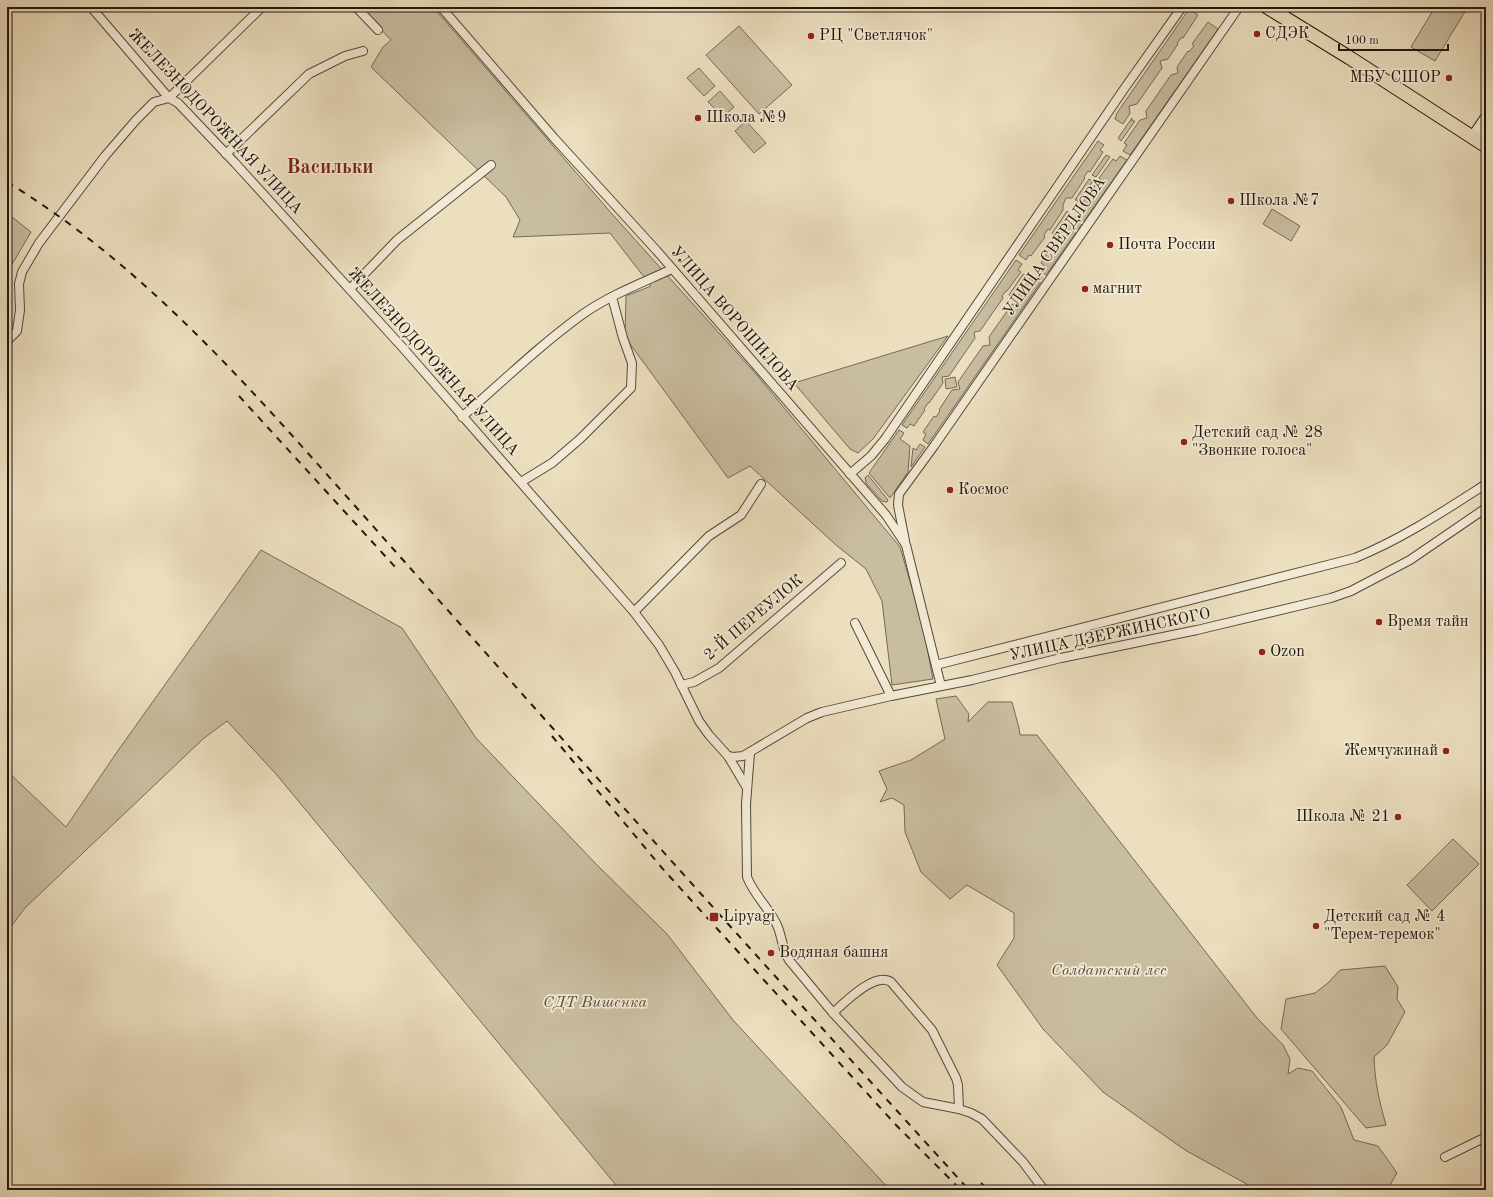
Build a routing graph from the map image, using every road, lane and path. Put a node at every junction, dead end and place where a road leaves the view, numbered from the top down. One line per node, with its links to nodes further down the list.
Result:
1 (91, 7): 10 (street, ЖЕЛЕЗНОДОРОЖНАЯ УЛИЦА)
2 (262, 7): 10 (street)
3 (356, 7): 8 (street)
4 (441, 7): 16 (street, УЛИЦА ВОРОШИЛОВА)
5 (1182, 7): 21 (street, УЛИЦА СВЕРДЛОВА)
6 (1239, 7): 26 (street, УЛИЦА СВЕРДЛОВА)
7 (1267, 7): 12 (main road)
8 (378, 30)
9 (363, 51): 14 (street)
10 (169, 98): 14 (street, ЖЕЛЕЗНОДОРОЖНАЯ УЛИЦА); 19 (street)
11 (1486, 119): 12 (main road)
12 (1473, 138): 13 (main road)
13 (1486, 146)
14 (226, 154): 17 (street, ЖЕЛЕЗНОДОРОЖНАЯ УЛИЦА)
15 (491, 165): 17 (street)
16 (672, 269): 18 (street); 21 (street, УЛИЦА ВОРОШИЛОВА)
17 (350, 289): 20 (street, ЖЕЛЕЗНОДОРОЖНАЯ УЛИЦА)
18 (612, 297): 20 (street); 22 (street)
19 (7, 341)
20 (462, 417): 22 (street, ЖЕЛЕЗНОДОРОЖНАЯ УЛИЦА)
21 (850, 474): 26 (street, УЛИЦА ВОРОШИЛОВА)
22 (521, 482): 28 (street, ЖЕЛЕЗНОДОРОЖНАЯ УЛИЦА)
23 (761, 484): 28 (street)
24 (1486, 484): 30 (street, УЛИЦА ДЗЕРЖИНСКОГО)
25 (1486, 508): 32 (street, УЛИЦА ДЗЕРЖИНСКОГО)
26 (906, 545): 30 (street, УЛИЦА ВОРОШИЛОВА)
27 (841, 563): 31 (street, 2-Й ПЕРЕУЛОК)
28 (634, 612): 31 (street, ЖЕЛЕЗНОДОРОЖНАЯ УЛИЦА)
29 (855, 623): 33 (street)
30 (936, 665): 32 (street, УЛИЦА ВОРОШИЛОВА)
31 (681, 685): 35 (street, ЖЕЛЕЗНОДОРОЖНАЯ УЛИЦА)
32 (940, 686): 33 (street, УЛИЦА ДЗЕРЖИНСКОГО)
33 (891, 696): 34 (street, УЛИЦА ДЗЕРЖИНСКОГО)
34 (750, 753): 35 (street, УЛИЦА ДЗЕРЖИНСКОГО); 36 (street)
35 (728, 756): 36 (street, ЖЕЛЕЗНОДОРОЖНАЯ УЛИЦА)
36 (747, 788): 37 (street)
37 (833, 1013): 38 (street); 38 (street)
38 (959, 1109): 41 (street)
39 (1486, 1137): 40 (street)
40 (1445, 1157)
41 (1044, 1190)

